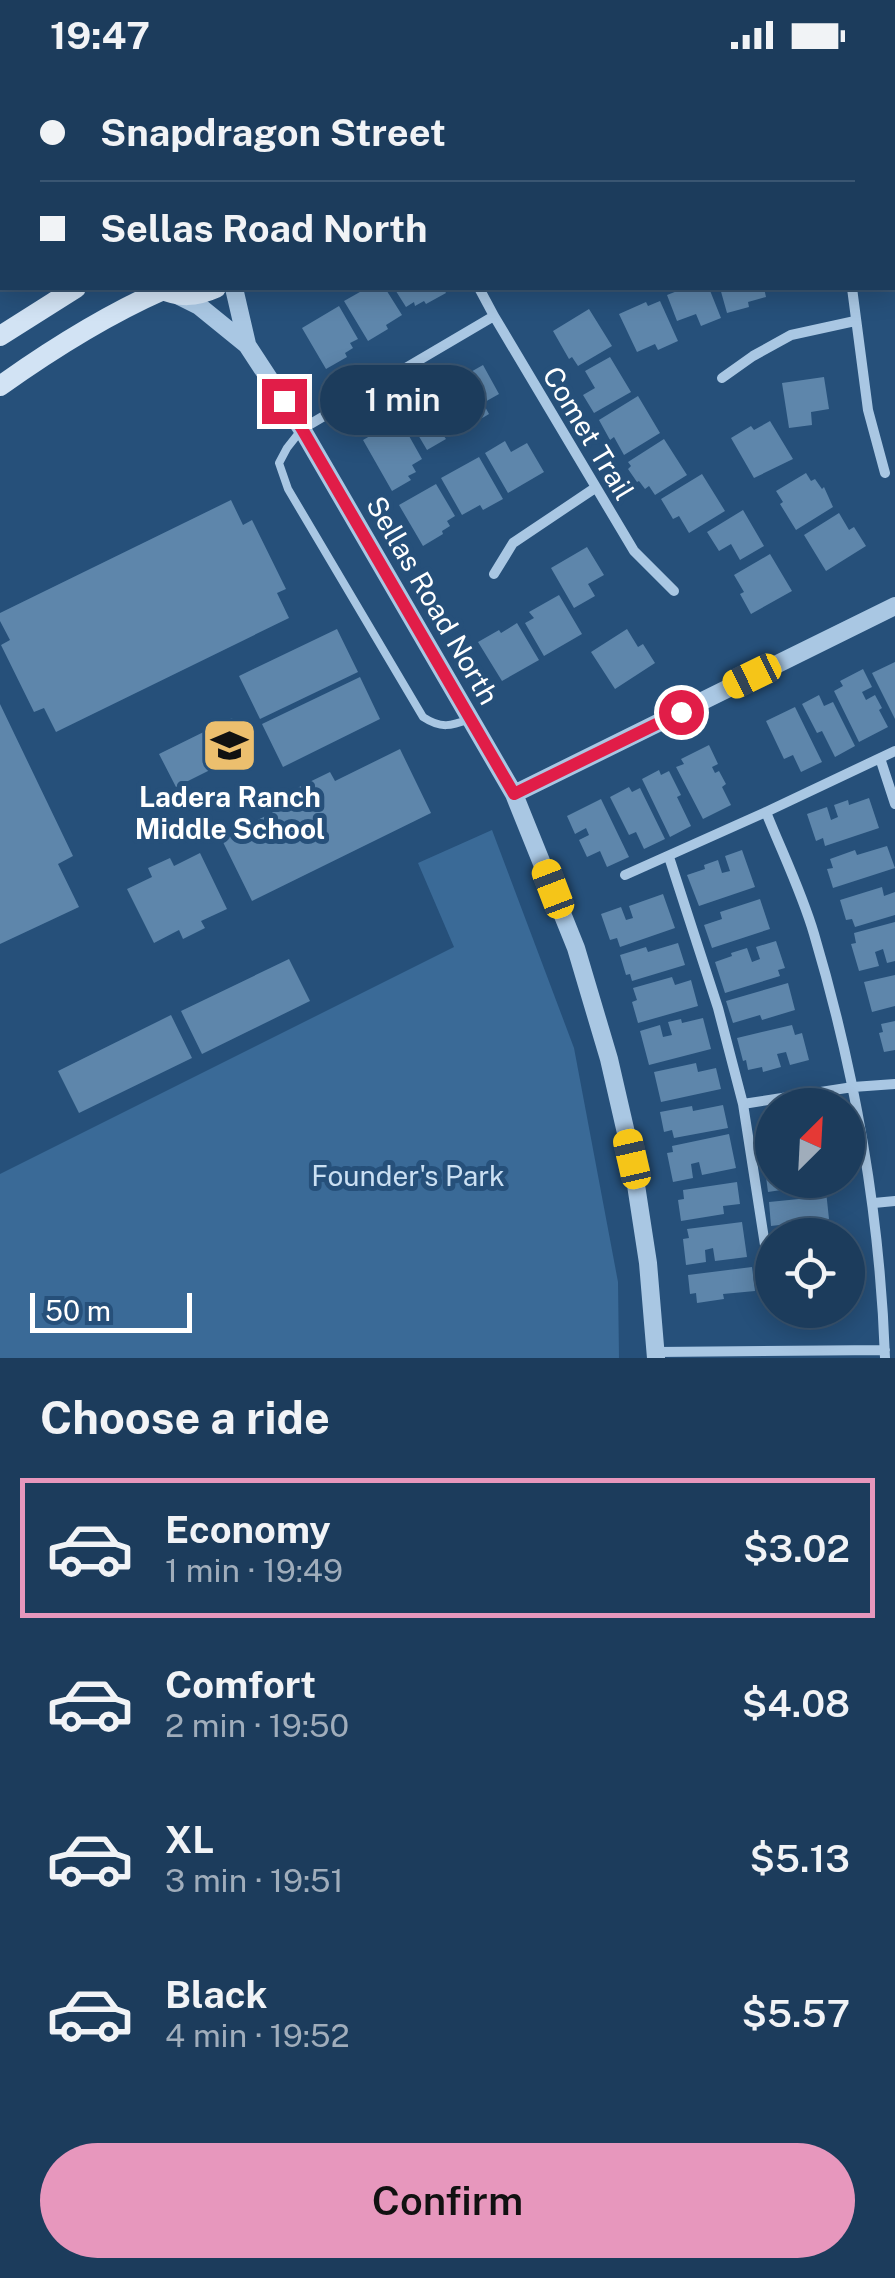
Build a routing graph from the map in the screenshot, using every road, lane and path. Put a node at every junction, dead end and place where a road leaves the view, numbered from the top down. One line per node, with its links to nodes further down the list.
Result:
1 (73, 290): 9 (main road)
2 (212, 290): 6 (main road)
3 (234, 290): 10 (street, Sellas Road North)
4 (481, 290): 7 (street, Comet Trail)
5 (852, 290): 8 (street)
6 (167, 291): 10 (street, Sellas Road North); 12 (main road)
7 (494, 316): 13 (street); 15 (street, Comet Trail)
8 (855, 321): 11 (street); 14 (street)
9 (0, 336)
10 (247, 345): 13 (street, Sellas Road North)
11 (722, 378)
12 (0, 386)
13 (302, 429): 19 (street, Sellas Road North); 19 (lane)
14 (885, 473)
15 (595, 488): 16 (street); 17 (street, Comet Trail)
16 (494, 574)
17 (674, 591)
18 (895, 606): 22 (street)
19 (470, 719): 22 (street, Sellas Road North)
20 (895, 751): 21 (street)
21 (880, 758): 23 (street); 24 (street)
22 (514, 794): 34 (street, Sellas Road North)
23 (895, 804)
24 (766, 812): 25 (street); 28 (street)
25 (668, 856): 26 (street); 29 (street)
26 (625, 876)
27 (895, 1084): 28 (street)
28 (853, 1087): 29 (street); 31 (street)
29 (743, 1104): 32 (street)
30 (895, 1201): 31 (street)
31 (874, 1203): 33 (street)
32 (761, 1218)
33 (885, 1354): 34 (street)
34 (656, 1355)

